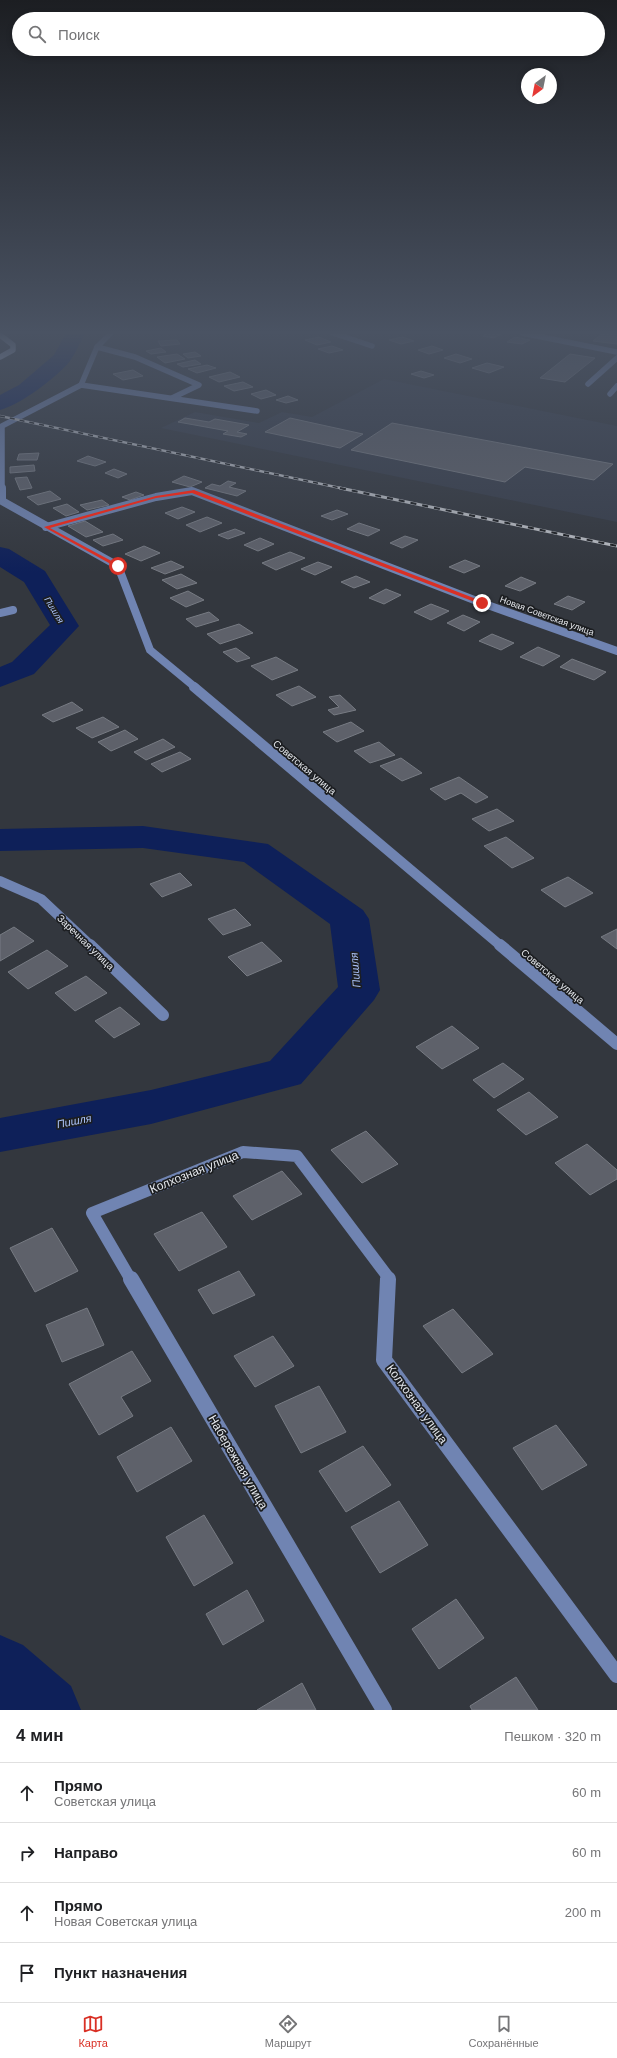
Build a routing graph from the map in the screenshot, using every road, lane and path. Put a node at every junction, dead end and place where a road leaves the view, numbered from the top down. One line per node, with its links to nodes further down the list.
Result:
1 (28, 413): 2 (street, Советская улица)
2 (46, 527): 5 (street, Новая Советская улица); 8 (street, Советская улица)
3 (13, 610): 4 (street)
4 (0, 613)
5 (617, 651)
6 (0, 881): 7 (street, Заречная улица)
7 (163, 1016)
8 (617, 1044)
9 (92, 1213): 10 (street, Колхозная улица); 11 (street, Набережная улица)
10 (617, 1675)
11 (384, 1710)

